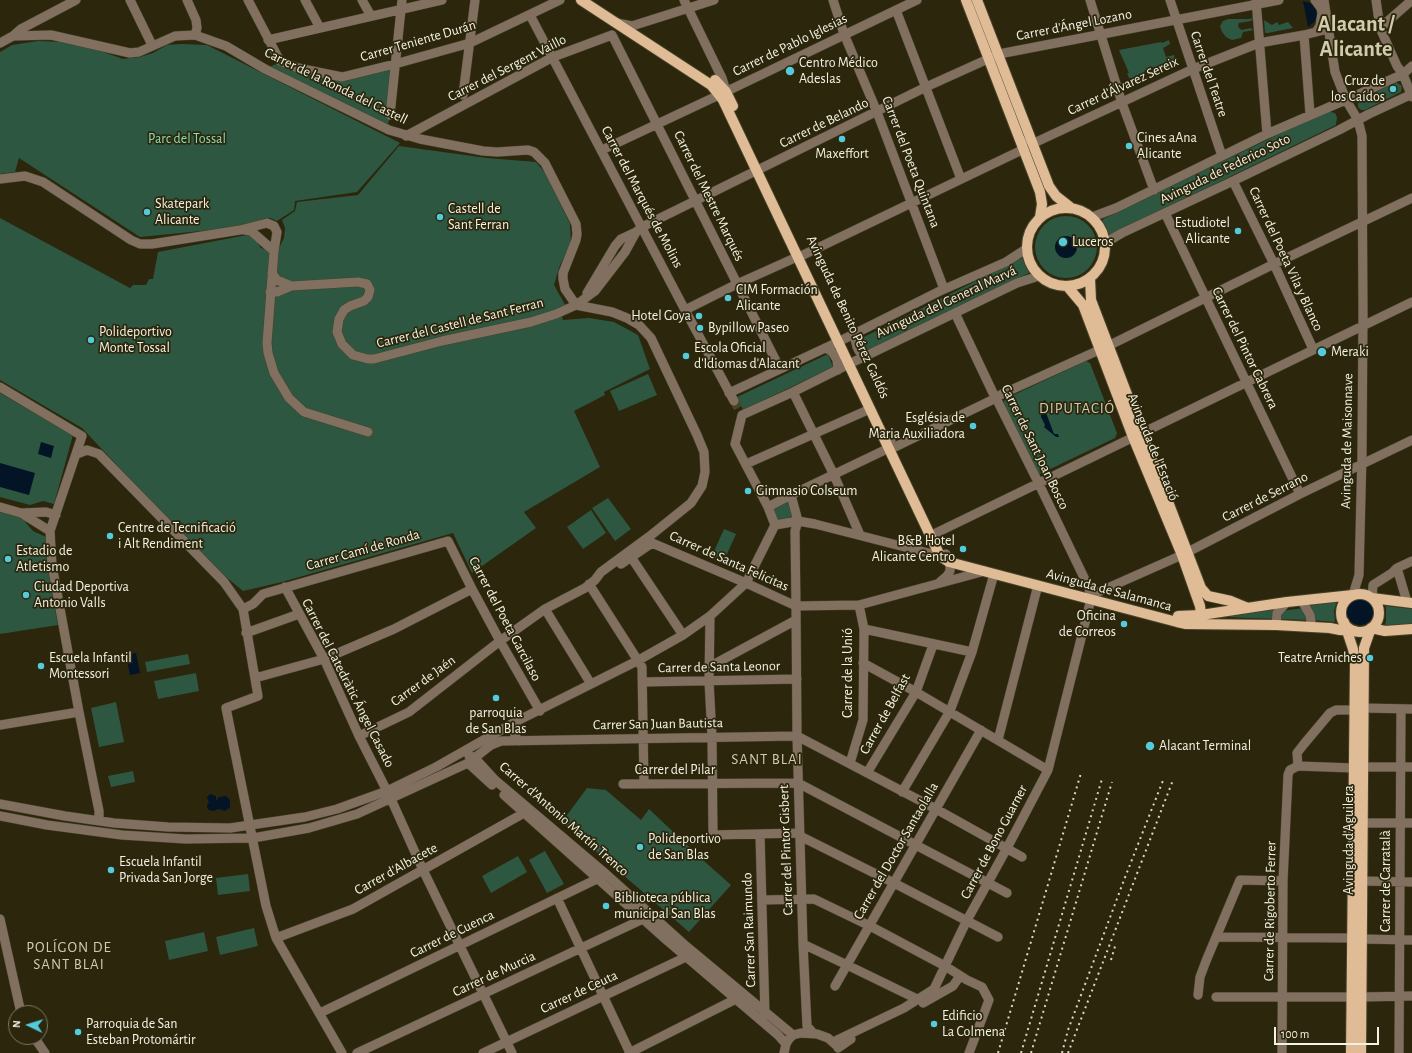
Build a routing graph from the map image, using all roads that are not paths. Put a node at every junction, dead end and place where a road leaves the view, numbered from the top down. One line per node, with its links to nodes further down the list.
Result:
1 (76, 0): 25 (street)
2 (130, 0): 48 (street)
3 (187, 0): 40 (street)
4 (248, 0): 44 (street)
5 (305, 0): 34 (street)
6 (362, 0): 30 (street)
7 (442, 0): 27 (street)
8 (475, 0): 46 (street)
9 (560, 0): 29 (street, Carrer Teniente Durán)
10 (581, 0): 32 (main road)
11 (593, 0): 33 (main road)
12 (714, 0): 26 (street)
13 (833, 0): 38 (street, Carrer del Poeta Quintana)
14 (917, 0): 28 (street, Carrer de Pablo Iglesias)
15 (966, 0): 49 (main road)
16 (977, 0): 49 (main road)
17 (1090, 0): 39 (street)
18 (1170, 0): 31 (street, Carrer del Teatre)
19 (1278, 0): 24 (street, Carrer d'Ángel Lozano)
20 (1315, 0): 37 (street)
21 (1324, 0): 36 (street, Avinguda de Maisonnave)
22 (1376, 0): 35 (street)
23 (1412, 0): 35 (street)
24 (1256, 2): 31 (street, Carrer d'Ángel Lozano); 47 (street)
25 (65, 3): 43 (street)
26 (686, 4): 33 (street); 56 (street)
27 (401, 5): 30 (street); 51 (street)
28 (896, 10): 38 (street, Carrer de Pablo Iglesias); 55 (street)
29 (530, 15): 46 (street, Carrer Teniente Durán); 50 (street, Carrer del Marqués de Molins)
30 (371, 16): 34 (street)
31 (1177, 20): 39 (street, Carrer d'Ángel Lozano); 53 (street, Carrer del Teatre)
32 (617, 23): 33 (street); 41 (street); 56 (main road)
33 (632, 26): 56 (main road)
34 (320, 28): 44 (street)
35 (1380, 28): 54 (street)
36 (1328, 29): 37 (street, Carrer d'Álvarez Sereix); 59 (street, Avinguda de Maisonnave)
37 (1316, 32): 42 (street, Carrer d'Álvarez Sereix)
38 (844, 34): 56 (street, Carrer de Pablo Iglesias); 61 (street, Carrer del Poeta Quintana)
39 (1101, 34): 49 (street, Carrer d'Ángel Lozano); 60 (street)
40 (195, 35): 48 (street, Carrer de la Ronda del Castell); 68 (street, Carrer de la Ronda del Castell)
41 (612, 35): 50 (street, Carrer del Sergent Vaillo); 65 (street, Carrer del Mestre Marqués)
42 (1304, 35): 47 (street, Carrer d'Álvarez Sereix); 62 (street)
43 (13, 36): 45 (street); 48 (street, Carrer de la Ronda del Castell)
44 (268, 40): 51 (street, Carrer Teniente Durán)
45 (0, 43)
46 (470, 43): 51 (street, Carrer Teniente Durán); 57 (street)
47 (1259, 43): 53 (street, Carrer d'Álvarez Sereix); 67 (street)
48 (152, 45)
49 (994, 56): 55 (street, Carrer de Belando); 66 (main road); 69 (main road)
50 (553, 57): 68 (street, Carrer del Sergent Vaillo); 71 (street, Carrer del Marqués de Molins)
51 (395, 64): 63 (street)
52 (1412, 66): 54 (street, Avinguda de Federico Soto)
53 (1193, 69): 60 (street, Carrer d'Álvarez Sereix); 72 (street, Carrer del Teatre)
54 (1402, 74): 58 (street); 59 (street, Avinguda de Federico Soto)
55 (926, 88): 61 (street, Carrer de Belando); 75 (street)
56 (723, 94): 65 (street, Carrer de Pablo Iglesias); 73 (main road, Avinguda de Benito Pérez Galdós)
57 (463, 95)
58 (1412, 96): 64 (street, Avinguda de Federico Soto)
59 (1346, 100): 62 (street, Avinguda de Federico Soto); 64 (street, Avinguda de Maisonnave)
60 (1122, 103): 69 (street, Carrer d'Álvarez Sereix); 77 (street)
61 (877, 112): 73 (street, Carrer de Belando); 80 (street, Carrer del Poeta Quintana)
62 (1310, 114): 67 (street, Avinguda de Federico Soto)
63 (390, 115)
64 (1358, 120): 76 (street, Avinguda de Federico Soto); 85 (street, Avinguda de Maisonnave)
65 (658, 125): 71 (street, Carrer de Pablo Iglesias); 79 (street, Carrer del Mestre Marqués)
66 (1018, 134): 69 (street); 70 (main road)
67 (1267, 134): 72 (street, Avinguda de Federico Soto)
68 (406, 136): 106 (street, Carrer de la Ronda del Castell)
69 (1034, 143): 81 (main road)
70 (1024, 149): 75 (street); 83 (main road)
71 (602, 150): 87 (street, Carrer del Marqués de Molins)
72 (1222, 156): 77 (street, Avinguda de Federico Soto)
73 (760, 170): 79 (street, Carrer de Belando); 94 (main road, Avinguda de Benito Pérez Galdós)
74 (0, 179): 88 (street)
75 (961, 179): 80 (street)
76 (1233, 181): 82 (street, Avinguda de Federico Soto); 95 (street, Carrer del Poeta Vila y Blanco)
77 (1154, 190): 84 (street, Avinguda de Federico Soto)
78 (1412, 198): 85 (street)
79 (696, 200): 87 (street, Carrer de Belando); 99 (street, Carrer del Mestre Marqués)
80 (912, 203): 94 (street); 102 (street, Carrer del Poeta Quintana)
81 (1070, 207): 83 (main road); 84 (main road)
82 (1165, 213): 91 (street, Avinguda de Federico Soto); 104 (street, Carrer del Pintor Cabrera)
83 (1040, 217): 92 (main road)
84 (1092, 217): 91 (main road)
85 (1363, 220): 95 (street); 109 (street, Avinguda de Maisonnave)
86 (263, 224): 88 (street); 89 (street); 90 (street)
87 (639, 229): 106 (street, Carrer de Belando); 107 (street, Carrer del Marqués de Molins)
88 (244, 230): 90 (street)
89 (277, 236): 90 (street); 93 (street)
90 (261, 240): 93 (street)
91 (1105, 243): 98 (main road)
92 (1026, 249): 97 (main road); 102 (street, Avinguda del General Marvá)
93 (274, 251): 96 (street)
94 (800, 256): 99 (street); 111 (main road, Avinguda de Benito Pérez Galdós)
95 (1274, 264): 104 (street); 114 (street, Carrer del Poeta Vila y Blanco)
96 (272, 273): 100 (street); 103 (street)
97 (1039, 276): 101 (main road); 108 (street, Avinguda del General Marvá)
98 (1090, 278): 101 (main road); 113 (main road, Avinguda de l'Estació)
99 (737, 284): 107 (street); 117 (street, Carrer del Mestre Marqués)
100 (291, 286): 103 (street, Carrer del Castell de Sant Ferran); 106 (street, Carrer del Castell de Sant Ferran)
101 (1067, 286): 113 (main road, Avinguda de l'Estació)
102 (944, 289): 110 (street, Avinguda del General Marvá)
103 (270, 292): 125 (street)
104 (1205, 297): 113 (street); 119 (street, Carrer del Pintor Cabrera)
105 (1412, 302): 109 (street)
106 (576, 305): 153 (street)
107 (685, 310): 123 (street, Carrer del Marqués de Molins)
108 (955, 313): 115 (street, Avinguda del General Marvá); 122 (street, Carrer de Sant Joan Bosco)
109 (1363, 325): 114 (street); 132 (street, Avinguda de Maisonnave)
110 (857, 333): 111 (street, Avinguda del General Marvá); 115 (street, Avinguda del General Marvá)
111 (841, 341): 112 (street, Avinguda del General Marvá); 116 (main road, Avinguda de Benito Pérez Galdós)
112 (824, 348): 117 (street, Avinguda del General Marvá); 118 (street)
113 (1104, 348): 122 (street); 127 (main road, Avinguda de l'Estació)
114 (1313, 349): 119 (street)
115 (866, 356): 116 (street, Avinguda del General Marvá)
116 (851, 363): 118 (street, Avinguda del General Marvá); 124 (main road, Avinguda de Benito Pérez Galdós); 129 (main road, Avinguda de Benito Pérez Galdós)
117 (780, 369): 123 (street, Avinguda del General Marvá)
118 (838, 370): 121 (street, Avinguda del General Marvá)
119 (1246, 382): 127 (street); 135 (street, Carrer del Pintor Cabrera)
120 (0, 387): 130 (street)
121 (793, 392): 123 (street, Avinguda del General Marvá); 126 (street)
122 (996, 398): 129 (street); 134 (street, Carrer de Sant Joan Bosco)
123 (736, 404): 131 (street)
124 (870, 409): 126 (street); 129 (main road, Avinguda de Benito Pérez Galdós)
125 (368, 432)
126 (813, 434): 131 (street); 133 (street)
127 (1137, 435): 134 (street); 147 (main road, Avinguda de l'Estació)
128 (1412, 440): 132 (street, Carrer de Serrano)
129 (892, 445): 133 (street); 144 (main road, Avinguda de Benito Pérez Galdós); 149 (main road, Avinguda de Benito Pérez Galdós)
130 (77, 454): 140 (street); 169 (street)
131 (746, 464): 138 (street)
132 (1361, 465): 135 (street, Carrer de Serrano); 161 (street, Avinguda de Maisonnave)
133 (834, 475): 136 (street); 145 (street)
134 (1038, 482): 144 (street); 160 (street, Carrer de Sant Joan Bosco)
135 (1300, 494): 147 (street, Carrer de Serrano)
136 (791, 495): 138 (street); 141 (street)
137 (0, 507): 139 (street)
138 (768, 508): 142 (street)
139 (21, 513): 140 (street); 143 (street)
140 (56, 515): 143 (street)
141 (798, 521): 142 (street); 145 (street, Avinguda de Salamanca); 167 (street, Carrer del Pintor Gisbert)
142 (775, 525): 154 (street)
143 (50, 532): 201 (street)
144 (936, 533): 149 (main road, Avinguda de Benito Pérez Galdós)
145 (860, 535): 149 (street, Avinguda de Salamanca)
146 (448, 540): 157 (street, Carrer Camí de Ronda); 158 (street, Carrer del Poeta Garcilaso)
147 (1185, 554): 159 (main road, Avinguda de l'Estació); 160 (street, Carrer de Serrano); 173 (main road, Avinguda de l'Estació)
148 (631, 557): 153 (street); 154 (street, Carrer de Santa Felicitas); 182 (street)
149 (945, 557): 152 (main road, Avinguda de Salamanca); 155 (street); 160 (main road, Avinguda de Salamanca)
150 (1412, 561): 151 (street)
151 (1397, 568): 162 (street); 165 (street)
152 (990, 572): 155 (street); 156 (main road, Avinguda de Salamanca); 185 (street)
153 (592, 582): 170 (street, Carrer de Jaén); 187 (street)
154 (746, 583): 167 (street, Carrer de Santa Felicitas); 172 (street)
155 (938, 584): 166 (street)
156 (1038, 585): 160 (main road, Avinguda de Salamanca); 209 (street)
157 (285, 587): 169 (street, Carrer Camí de Ronda); 171 (street, Carrer del Catedràtic Ángel Casado)
158 (472, 589): 183 (street, Carrer del Poeta Garcilaso); 186 (street)
159 (1204, 594): 168 (main road, Avinguda de Salamanca)
160 (1091, 595): 173 (main road, Avinguda de Salamanca); 217 (street, Carrer de Bono Guarner)
161 (1353, 596): 162 (main road); 163 (main road, Avinguda de Salamanca); 177 (main road)
162 (1372, 598): 165 (main road); 178 (main road)
163 (1302, 601): 164 (main road, Avinguda de Salamanca); 176 (street)
164 (1287, 602): 168 (main road, Avinguda de Salamanca); 175 (street)
165 (1409, 602)
166 (859, 605): 167 (street); 179 (street, Carrer de la Unió)
167 (796, 606): 174 (street, Carrer del Pintor Gisbert)
168 (1250, 608): 173 (main road, Avinguda de Salamanca)
169 (242, 609): 181 (street)
170 (545, 609): 183 (street, Carrer de Jaén); 194 (street)
171 (299, 614): 181 (street); 186 (street, Carrer del Catedràtic Ángel Casado)
172 (710, 616): 182 (street); 189 (street)
173 (1202, 619): 175 (main road, Avinguda de Salamanca)
174 (796, 620): 189 (street); 191 (street, Carrer del Pintor Gisbert)
175 (1276, 625): 176 (main road, Avinguda de Salamanca)
176 (1309, 627): 177 (main road, Avinguda de Salamanca)
177 (1349, 628): 178 (main road); 197 (main road, Avinguda d'Aguilera)
178 (1371, 628): 180 (main road); 197 (main road, Avinguda d'Aguilera)
179 (864, 629): 184 (street); 188 (street, Carrer de la Unió)
180 (1412, 629)
181 (246, 633): 190 (street)
182 (683, 635): 187 (street)
183 (500, 641): 199 (street, Carrer del Poeta Garcilaso); 205 (street, Carrer de Jaén)
184 (933, 645): 185 (street); 195 (street, Carrer de Belfast)
185 (972, 652): 200 (street)
186 (324, 659): 190 (street); 205 (street, Carrer del Catedràtic Ángel Casado)
187 (637, 660): 193 (street); 194 (street)
188 (863, 663): 195 (street); 212 (street, Carrer de la Unió)
189 (709, 667): 192 (street)
190 (255, 678): 234 (street)
191 (797, 679): 192 (street, Carrer de Santa Leonor); 206 (street, Carrer del Pintor Gisbert)
192 (709, 681): 193 (street, Carrer de Santa Leonor); 207 (street)
193 (642, 682): 208 (street)
194 (591, 684): 199 (street)
195 (916, 692): 200 (street); 218 (street, Carrer de Belfast)
196 (1401, 708): 197 (street, Carrer de Rigoberto Ferrer); 198 (street, Carrer de Rigoberto Ferrer); 214 (street, Carrer de Carratalà)
197 (1358, 709): 213 (main road, Avinguda d'Aguilera); 216 (street, Carrer de Rigoberto Ferrer)
198 (1412, 709)
199 (540, 711): 202 (street)
200 (950, 711): 204 (street); 223 (street)
201 (79, 712): 203 (street); 229 (street)
202 (517, 721): 210 (street); 211 (street)
203 (0, 725)
204 (981, 730): 209 (street); 226 (street, Carrer del Doctor Santaolalla)
205 (359, 736): 224 (street, Carrer del Catedràtic Ángel Casado)
206 (797, 736): 207 (street, Carrer San Juan Bautista); 212 (street); 219 (street, Carrer del Pintor Gisbert)
207 (712, 737): 208 (street, Carrer San Juan Bautista); 222 (street)
208 (643, 738): 210 (street, Carrer San Juan Bautista); 221 (street)
209 (998, 740): 217 (street)
210 (519, 741): 211 (street, Carrer San Juan Bautista)
211 (468, 758): 224 (street); 224 (street); 227 (street, Carrer d'Antonio Martín Trenco); 243 (street, Carrer d'Antonio Martín Trenco)
212 (850, 763): 218 (street)
213 (1358, 767): 214 (street); 216 (street); 230 (main road, Avinguda d'Aguilera); 235 (main road, Avinguda d'Aguilera)
214 (1400, 767): 215 (street); 231 (street, Carrer de Carratalà)
215 (1412, 767)
216 (1294, 768): 245 (street, Carrer de Rigoberto Ferrer)
217 (1048, 770): 240 (street, Carrer de Bono Guarner)
218 (868, 773): 223 (street)
219 (798, 783): 222 (street, Carrer del Pilar); 236 (street, Carrer del Pintor Gisbert); 239 (street)
220 (623, 784): 221 (street, Carrer del Pilar)
221 (644, 784): 222 (street, Carrer del Pilar)
222 (712, 784): 237 (street)
223 (902, 792): 226 (street)
224 (389, 795): 234 (street); 238 (street); 242 (street, Carrer del Catedràtic Ángel Casado)
225 (0, 804): 229 (street)
226 (936, 809): 239 (street, Carrer del Doctor Santaolalla); 240 (street)
227 (524, 813): 242 (street, Carrer d'Albacete); 244 (street, Carrer d'Antonio Martín Trenco)
228 (0, 816): 233 (street)
229 (99, 821): 233 (street); 234 (street)
230 (1363, 823): 231 (street); 235 (street); 246 (main road, Avinguda d'Aguilera)
231 (1400, 823): 232 (street); 247 (street, Carrer de Carratalà)
232 (1412, 823)
233 (53, 826): 238 (street)
234 (250, 826): 238 (street)
235 (1352, 831): 263 (main road, Avinguda d'Aguilera)
236 (800, 834): 237 (street); 249 (street); 253 (street, Carrer del Pintor Gisbert)
237 (760, 835): 254 (street, Carrer San Raimundo)
238 (253, 838): 261 (street)
239 (916, 844): 249 (street, Carrer del Doctor Santaolalla); 250 (street)
240 (1007, 848): 241 (street); 250 (street, Carrer de Bono Guarner)
241 (1022, 857)
242 (423, 870): 261 (street, Carrer d'Albacete); 268 (street, Carrer del Catedràtic Ángel Casado)
243 (606, 874): 244 (street, Carrer de Cuenca); 287 (street, Carrer d'Antonio Martín Trenco)
244 (597, 879): 252 (street, Carrer de Cuenca); 256 (street, Carrer d'Antonio Martín Trenco)
245 (1283, 881): 260 (street); 262 (street, Carrer de Rigoberto Ferrer)
246 (1362, 881): 247 (street); 264 (main road, Avinguda d'Aguilera)
247 (1400, 881): 248 (street); 265 (street, Carrer de Carratalà)
248 (1412, 882)
249 (894, 883): 257 (street); 258 (street, Carrer del Doctor Santaolalla)
250 (988, 883): 251 (street); 257 (street, Carrer de Bono Guarner)
251 (1007, 893)
252 (557, 898): 268 (street, Carrer de Cuenca); 269 (street)
253 (802, 899): 254 (street); 258 (street); 267 (street, Carrer del Pintor Gisbert)
254 (762, 900): 287 (street, Carrer San Raimundo)
255 (0, 919): 286 (street)
256 (643, 919): 269 (street, Carrer de Murcia); 270 (street, Carrer d'Antonio Martín Trenco)
257 (966, 922): 259 (street); 272 (street, Carrer de Bono Guarner)
258 (870, 926): 271 (street, Carrer del Doctor Santaolalla); 272 (street)
259 (998, 937)
260 (1216, 937): 262 (street); 276 (street)
261 (276, 938): 288 (street)
262 (1284, 938): 263 (street); 281 (street, Carrer de Rigoberto Ferrer)
263 (1352, 938): 282 (main road, Avinguda d'Aguilera)
264 (1362, 939): 265 (street); 283 (main road, Avinguda d'Aguilera)
265 (1399, 940): 266 (street); 278 (street, Carrer de Carratalà)
266 (1412, 940)
267 (803, 944): 271 (street); 291 (street, Carrer del Pintor Gisbert)
268 (460, 946): 275 (street, Carrer del Catedràtic Ángel Casado); 288 (street, Carrer de Cuenca)
269 (581, 949): 275 (street, Carrer de Murcia); 280 (street)
270 (686, 957): 280 (street, Carrer de Ceuta); 284 (street, Carrer d'Antonio Martín Trenco)
271 (847, 965): 274 (street, Carrer del Doctor Santaolalla); 285 (street)
272 (945, 966): 273 (street); 285 (street, Carrer de Bono Guarner)
273 (960, 976): 294 (street); 301 (street)
274 (835, 986)
275 (484, 995): 293 (street, Carrer del Catedràtic Ángel Casado); 297 (street, Carrer de Murcia)
276 (1198, 995)
277 (1216, 996): 281 (street)
278 (1399, 996): 279 (street); 283 (street); 306 (street, Carrer de Carratalà)
279 (1412, 996)
280 (603, 997): 293 (street, Carrer de Ceuta); 300 (street)
281 (1283, 997): 282 (street); 302 (street, Carrer de Rigoberto Ferrer)
282 (1351, 997): 289 (main road, Avinguda d'Aguilera)
283 (1362, 998): 305 (main road, Avinguda d'Aguilera)
284 (736, 999): 290 (street, Carrer d'Antonio Martín Trenco); 300 (street)
285 (917, 999): 294 (street, Carrer de Bono Guarner)
286 (19, 1005)
287 (765, 1012): 290 (street, Carrer San Raimundo); 292 (street, Carrer d'Antonio Martín Trenco)
288 (320, 1013): 296 (street)
289 (1351, 1018): 303 (main road, Avinguda d'Aguilera); 304 (street, Avinguda d'Aguilera)
290 (765, 1024): 295 (street, Carrer d'Antonio Martín Trenco)
291 (810, 1029): 292 (street); 294 (street)
292 (793, 1035): 295 (street)
293 (507, 1041): 298 (street, Carrer de Ceuta); 299 (street, Carrer del Catedràtic Ángel Casado)
294 (837, 1047)
295 (785, 1048)
296 (342, 1053)
297 (357, 1053)
298 (483, 1053)
299 (512, 1053)
300 (630, 1053)
301 (969, 1053)
302 (1282, 1053)
303 (1351, 1053)
304 (1356, 1053)
305 (1361, 1053)
306 (1399, 1053)

